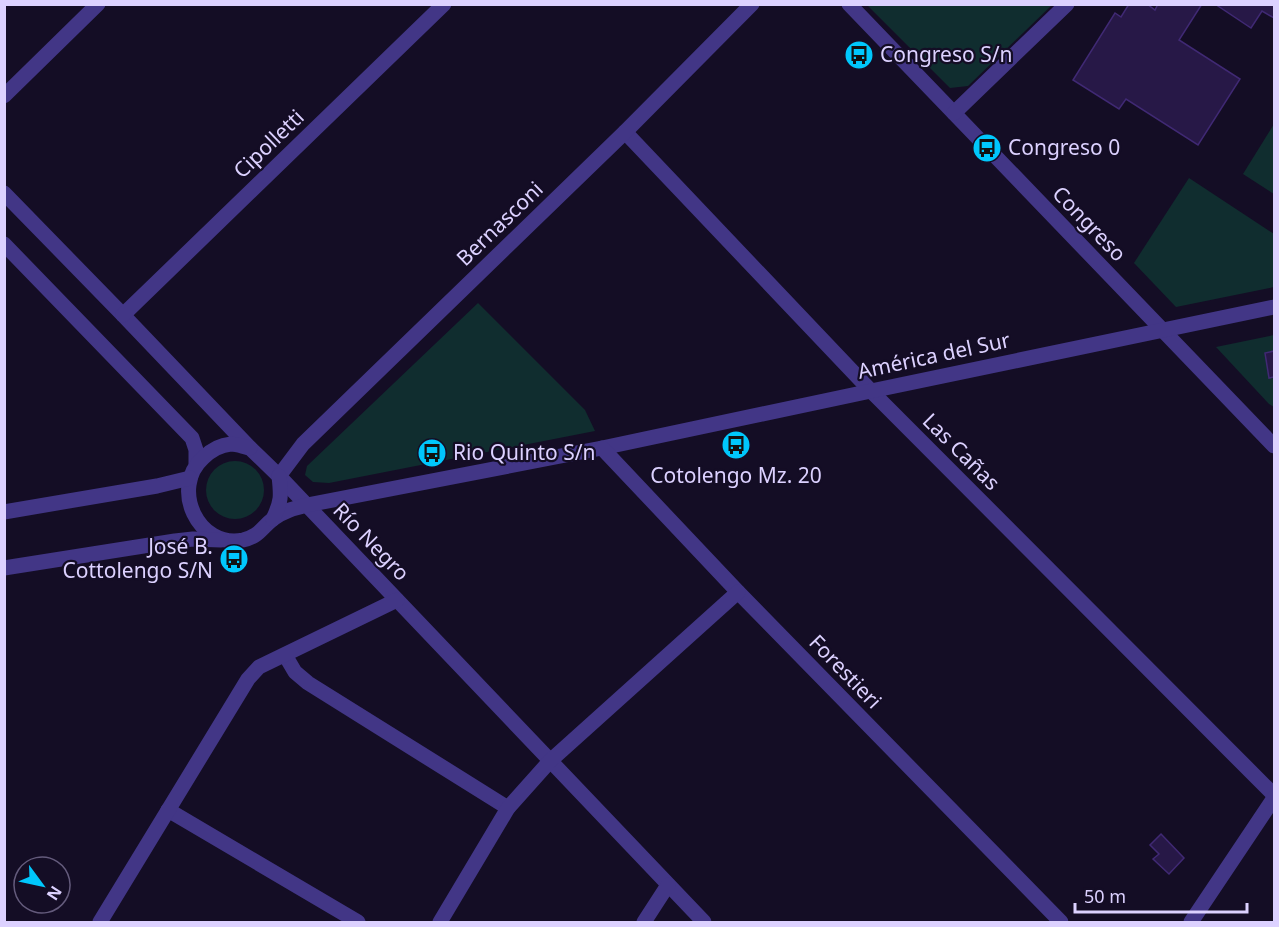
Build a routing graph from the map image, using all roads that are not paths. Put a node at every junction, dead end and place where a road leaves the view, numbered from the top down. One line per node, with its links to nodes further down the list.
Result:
1 (98, 4): 6 (street)
2 (444, 4): 12 (street, Cipolletti)
3 (752, 4): 8 (street, Bernasconi)
4 (849, 4): 7 (street, Congreso)
5 (1067, 4): 7 (street)
6 (4, 96)
7 (954, 113): 13 (street, Congreso)
8 (625, 132): 14 (street, Las Cañas); 20 (street, Bernasconi)
9 (4, 193): 12 (street, Río Negro)
10 (4, 244): 19 (street)
11 (1275, 307): 13 (street, América del Sur)
12 (123, 315): 17 (street, Río Negro)
13 (1162, 330): 14 (street, América del Sur); 15 (street, Congreso)
14 (871, 391): 18 (street, América del Sur); 30 (street, Las Cañas)
15 (1268, 434): 16 (street, Congreso)
16 (1275, 446)
17 (250, 448): 19 (street); 20 (street, Río Negro)
18 (602, 448): 21 (street, América del Sur); 26 (street, Forestieri)
19 (193, 471): 22 (street); 24 (street)
20 (279, 476): 21 (street, Río Negro); 23 (street)
21 (307, 505): 23 (street, América del Sur); 27 (street, Río Negro)
22 (4, 512)
23 (273, 519): 24 (street)
24 (227, 540): 25 (street)
25 (4, 568)
26 (738, 592): 29 (street); 39 (street, Forestieri)
27 (397, 600): 28 (street); 29 (street, Río Negro)
28 (285, 655): 31 (street); 32 (street)
29 (550, 761): 31 (street); 33 (street, Río Negro)
30 (1275, 796): 40 (street)
31 (508, 808): 36 (street)
32 (168, 810): 34 (street); 35 (street)
33 (668, 885): 37 (street); 38 (street, Río Negro)
34 (100, 922)
35 (358, 922)
36 (440, 922)
37 (644, 922)
38 (704, 922)
39 (1061, 922)
40 (1191, 922)

